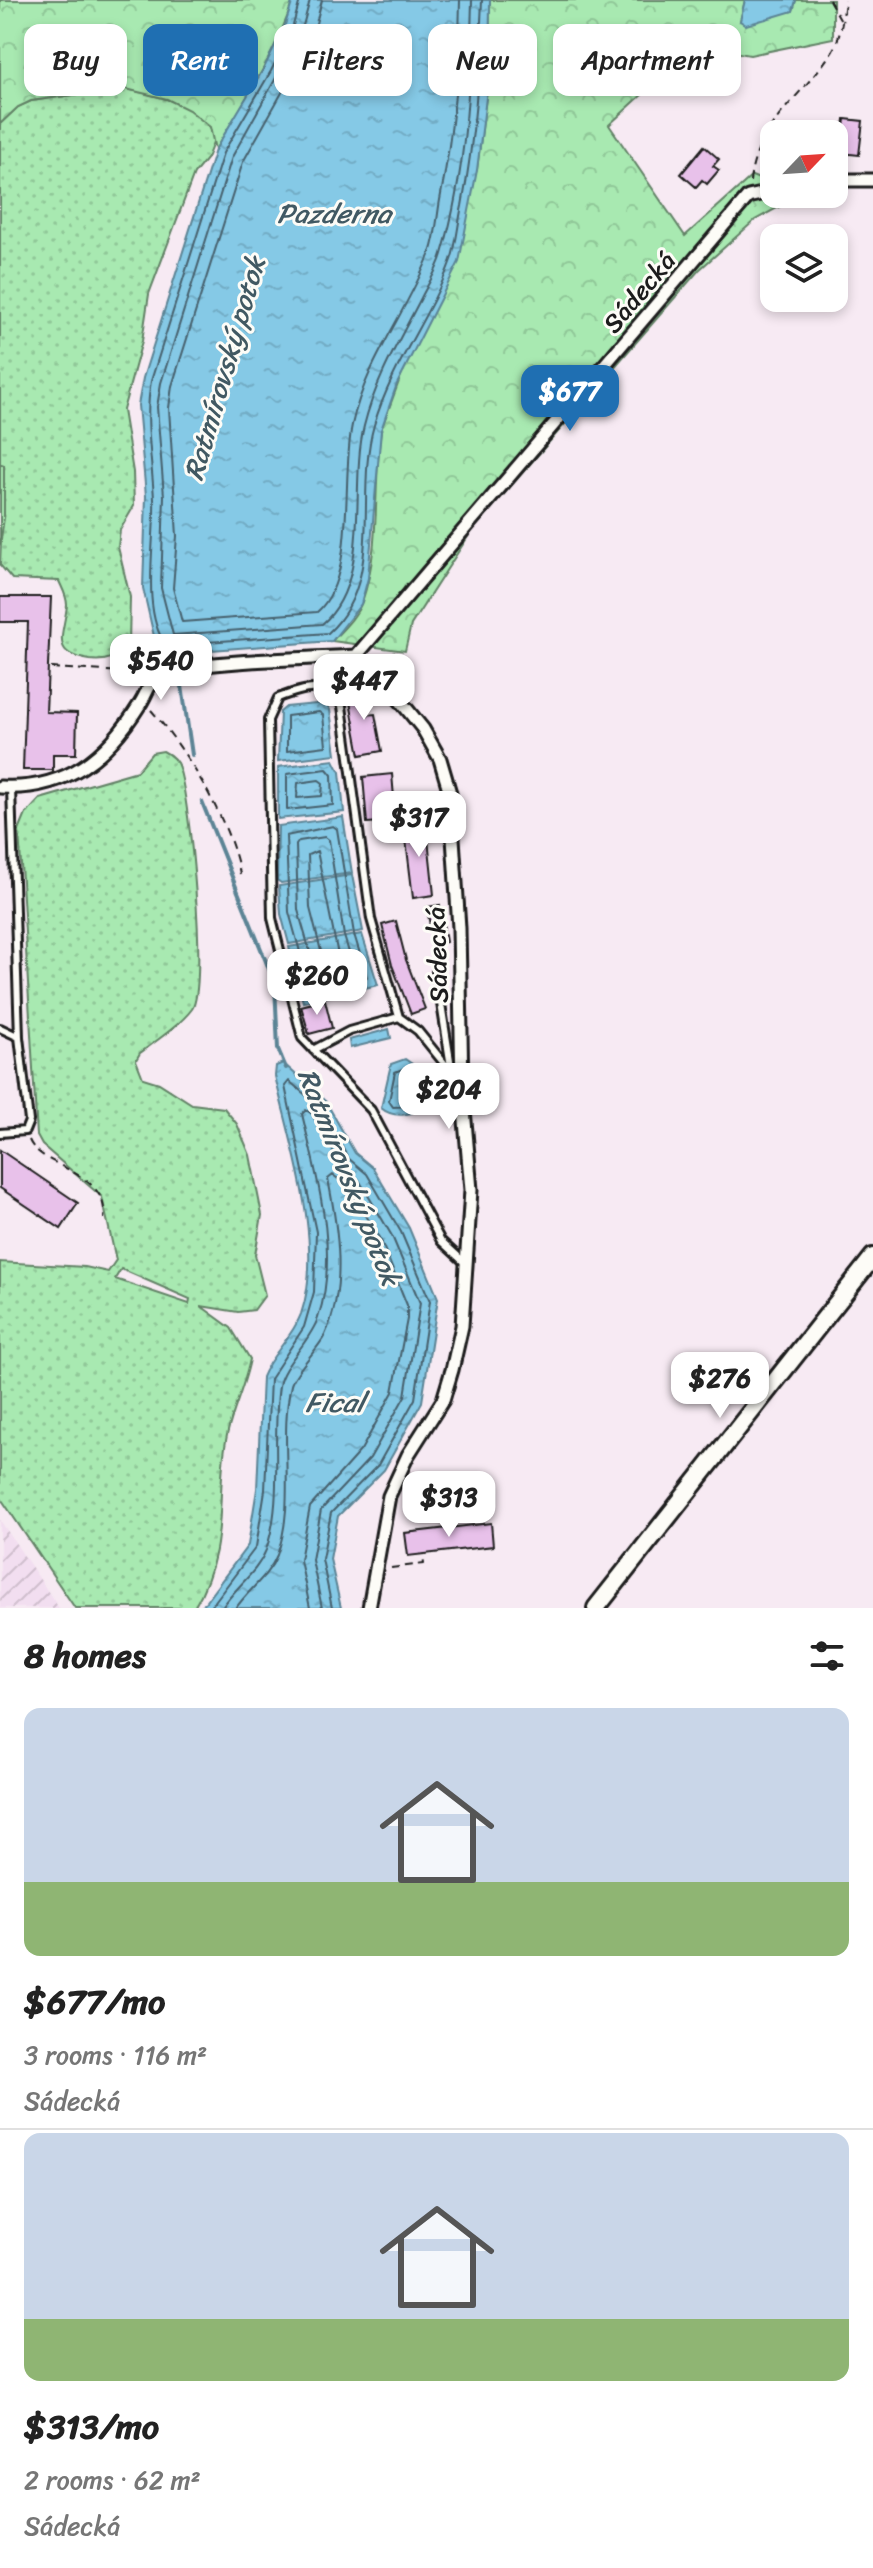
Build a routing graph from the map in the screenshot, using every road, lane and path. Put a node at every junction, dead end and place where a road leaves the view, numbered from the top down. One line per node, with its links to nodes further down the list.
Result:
1 (829, 0): 3 (path)
2 (845, 0): 3 (path)
3 (843, 23): 7 (path)
4 (848, 180): 5 (street)
5 (873, 180)
6 (760, 194): 7 (street)
7 (748, 197): 8 (street, Sádecká)
8 (356, 656): 10 (street); 20 (street, Sádecká)
9 (51, 668): 10 (path)
10 (165, 671): 11 (street)
11 (143, 700): 12 (street); 13 (path)
12 (6, 788): 17 (lane)
13 (240, 874)
14 (436, 972): 19 (lane)
15 (399, 1017): 18 (lane); 18 (lane); 19 (lane)
16 (0, 1028): 17 (lane)
17 (19, 1037): 21 (lane)
18 (313, 1050): 25 (lane)
19 (452, 1073): 20 (lane)
20 (462, 1086): 25 (street, Sádecká)
21 (25, 1131): 22 (lane); 23 (path)
22 (0, 1133)
23 (104, 1219)
24 (873, 1257): 29 (main road)
25 (467, 1265): 27 (street, Sádecká)
26 (423, 1557): 27 (path)
27 (374, 1570): 28 (street, Sádecká)
28 (369, 1608)
29 (596, 1608)

